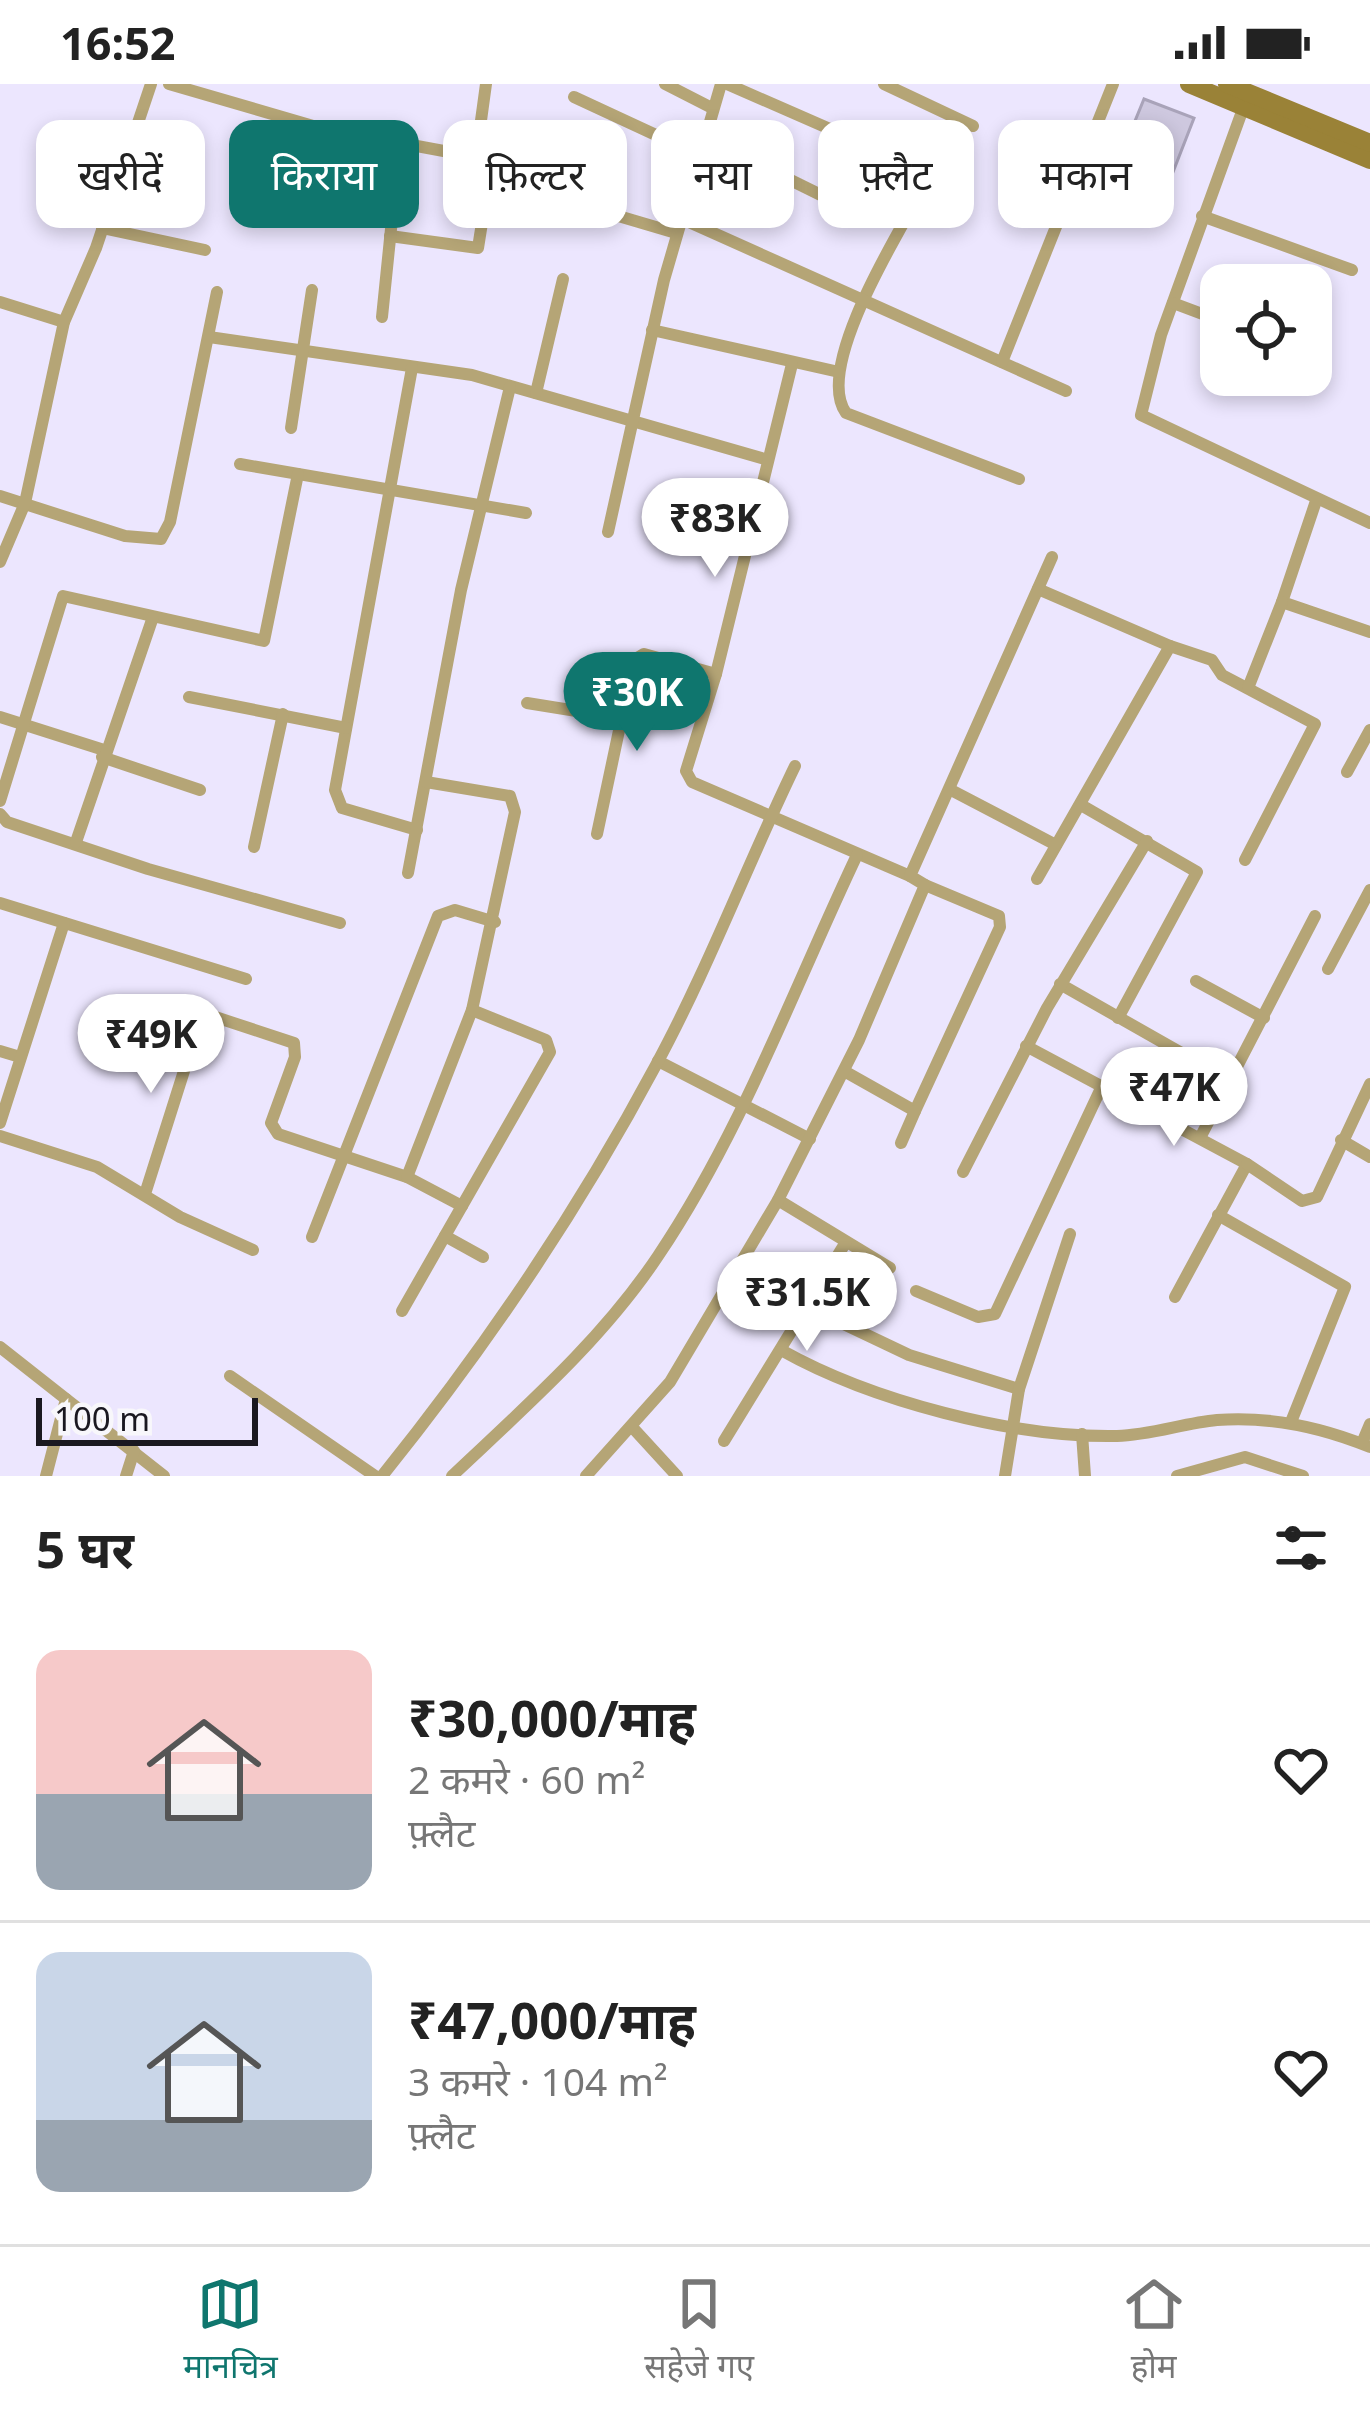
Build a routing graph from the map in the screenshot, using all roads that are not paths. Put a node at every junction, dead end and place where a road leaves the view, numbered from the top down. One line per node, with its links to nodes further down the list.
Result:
1 (151, 84): 13 (street)
2 (169, 84): 14 (street)
3 (486, 84): 15 (street)
4 (665, 84): 12 (street)
5 (724, 84): 12 (street); 18 (street)
6 (884, 84): 17 (street)
7 (1113, 84): 46 (street)
8 (1189, 84): 11 (main road)
9 (1227, 84): 20 (main road)
10 (574, 97): 19 (street)
11 (1244, 106): 21 (main road); 22 (street)
12 (712, 108): 16 (street)
13 (139, 120)
14 (293, 120)
15 (481, 120)
16 (708, 120)
17 (960, 120)
18 (818, 125)
19 (651, 132)
20 (1370, 143)
21 (1370, 160)
22 (1202, 216): 33 (street); 39 (street)
23 (627, 219): 30 (street)
24 (391, 228): 31 (street)
25 (482, 228): 31 (street)
26 (677, 228): 30 (street)
27 (703, 228): 37 (street)
28 (902, 228): 37 (street)
29 (102, 229): 32 (street); 42 (street)
30 (676, 233): 43 (street)
31 (390, 236): 41 (street)
32 (205, 250)
33 (1352, 270)
34 (563, 278): 52 (street)
35 (312, 290): 45 (street)
36 (217, 292): 44 (street)
37 (865, 298): 46 (street); 49 (street)
38 (0, 302): 42 (street)
39 (1173, 303): 40 (street); 61 (street)
40 (1200, 313)
41 (382, 317)
42 (64, 322): 62 (street)
43 (652, 330): 47 (street); 53 (street)
44 (208, 337): 45 (street); 62 (street)
45 (302, 354): 48 (street); 54 (street)
46 (1002, 362): 51 (street)
47 (792, 364): 49 (street); 55 (street)
48 (412, 368): 50 (street); 59 (street)
49 (839, 372): 58 (street)
50 (510, 387): 52 (street); 63 (street)
51 (1066, 391)
52 (536, 393): 53 (street)
53 (631, 419): 55 (street); 66 (street)
54 (290, 428)
55 (768, 460): 74 (street)
56 (240, 464): 57 (street)
57 (298, 474): 59 (street); 71 (street)
58 (1019, 478)
59 (387, 489): 63 (street); 82 (street)
60 (0, 496): 62 (street)
61 (1316, 501): 65 (street); 70 (street)
62 (25, 503): 68 (street)
63 (482, 504): 64 (street); 87 (street)
64 (526, 513)
65 (1370, 523)
66 (608, 532)
67 (1052, 557): 69 (street)
68 (0, 562)
69 (1039, 589): 73 (street); 89 (street)
70 (1282, 602): 72 (street); 75 (street)
71 (153, 617): 81 (street); 84 (street)
72 (1370, 632)
73 (1170, 646): 75 (street); 91 (street)
74 (716, 674): 80 (street); 93 (street)
75 (1248, 688): 101 (street)
76 (189, 697): 78 (street)
77 (527, 703): 80 (street)
78 (283, 714): 82 (street); 99 (street)
79 (0, 718): 81 (street)
80 (620, 718): 95 (street)
81 (20, 725): 84 (street); 90 (street)
82 (346, 728): 94 (street)
83 (1370, 730): 86 (street)
84 (103, 754): 88 (street); 96 (street)
85 (795, 766): 93 (street)
86 (1347, 772)
87 (426, 782): 94 (street); 110 (street)
88 (200, 790)
89 (951, 790): 98 (street); 103 (street)
90 (0, 801)
91 (1081, 805): 97 (street); 98 (street)
92 (0, 814): 96 (street)
93 (770, 817): 100 (street); 124 (street)
94 (417, 830): 102 (street)
95 (597, 834)
96 (76, 842): 109 (street)
97 (1147, 842): 115 (street); 119 (street)
98 (1056, 845): 104 (street)
99 (254, 847)
100 (857, 854): 103 (street); 129 (street)
101 (1245, 860)
102 (408, 873)
103 (910, 876): 105 (street)
104 (1037, 879)
105 (925, 885): 125 (street); 130 (street)
106 (1370, 890): 112 (street)
107 (0, 903): 111 (street)
108 (1315, 916): 120 (street)
109 (340, 922)
110 (495, 922): 117 (street); 137 (street)
111 (64, 923): 113 (street); 123 (street)
112 (1328, 968)
113 (246, 979)
114 (1196, 981): 120 (street)
115 (1060, 984): 119 (street); 121 (street)
116 (176, 1004): 118 (street)
117 (472, 1010): 141 (street); 144 (street)
118 (203, 1011): 137 (street); 142 (street)
119 (1118, 1018): 126 (street)
120 (1264, 1018): 126 (street)
121 (1026, 1046): 128 (street); 140 (street)
122 (0, 1051): 123 (street)
123 (20, 1058): 131 (street)
124 (658, 1061): 129 (street); 171 (street)
125 (844, 1071): 130 (street); 134 (street)
126 (1229, 1080): 133 (street)
127 (1370, 1084): 135 (street)
128 (1102, 1086): 133 (street); 153 (street)
129 (745, 1104): 134 (street); 175 (street)
130 (915, 1111): 136 (street)
131 (0, 1123)
132 (0, 1136): 142 (street)
133 (1201, 1136): 139 (street)
134 (810, 1139): 143 (street)
135 (1341, 1140): 138 (street); 139 (street)
136 (901, 1143)
137 (344, 1157): 141 (street); 148 (street)
138 (1370, 1157)
139 (1247, 1164): 145 (street)
140 (963, 1172)
141 (406, 1177): 144 (street)
142 (145, 1194): 150 (street)
143 (778, 1199): 149 (street); 165 (street)
144 (462, 1206): 147 (street)
145 (1218, 1215): 154 (street); 162 (street)
146 (1070, 1234): 160 (street)
147 (445, 1236): 151 (street); 156 (street)
148 (312, 1238)
149 (846, 1242): 152 (street); 155 (street)
150 (254, 1250)
151 (483, 1257)
152 (890, 1268)
153 (916, 1291)
154 (1175, 1297)
155 (808, 1307): 158 (street); 160 (street)
156 (401, 1311)
157 (0, 1347): 161 (street)
158 (781, 1350): 164 (street); 167 (street)
159 (230, 1376): 171 (street)
160 (1019, 1389): 164 (street)
161 (65, 1399): 169 (street); 172 (street)
162 (1291, 1422): 166 (street); 168 (street)
163 (1370, 1424): 168 (street)
164 (1010, 1425): 166 (street); 178 (street)
165 (633, 1428): 176 (street); 177 (street)
166 (1082, 1434): 179 (street)
167 (724, 1441)
168 (1366, 1445)
169 (134, 1451): 173 (street); 174 (street)
170 (1196, 1472): 180 (street); 181 (street)
171 (384, 1475)
172 (46, 1476)
173 (126, 1476)
174 (164, 1476)
175 (452, 1476)
176 (586, 1476)
177 (677, 1476)
178 (1005, 1476)
179 (1085, 1476)
180 (1177, 1476)
181 (1303, 1476)

